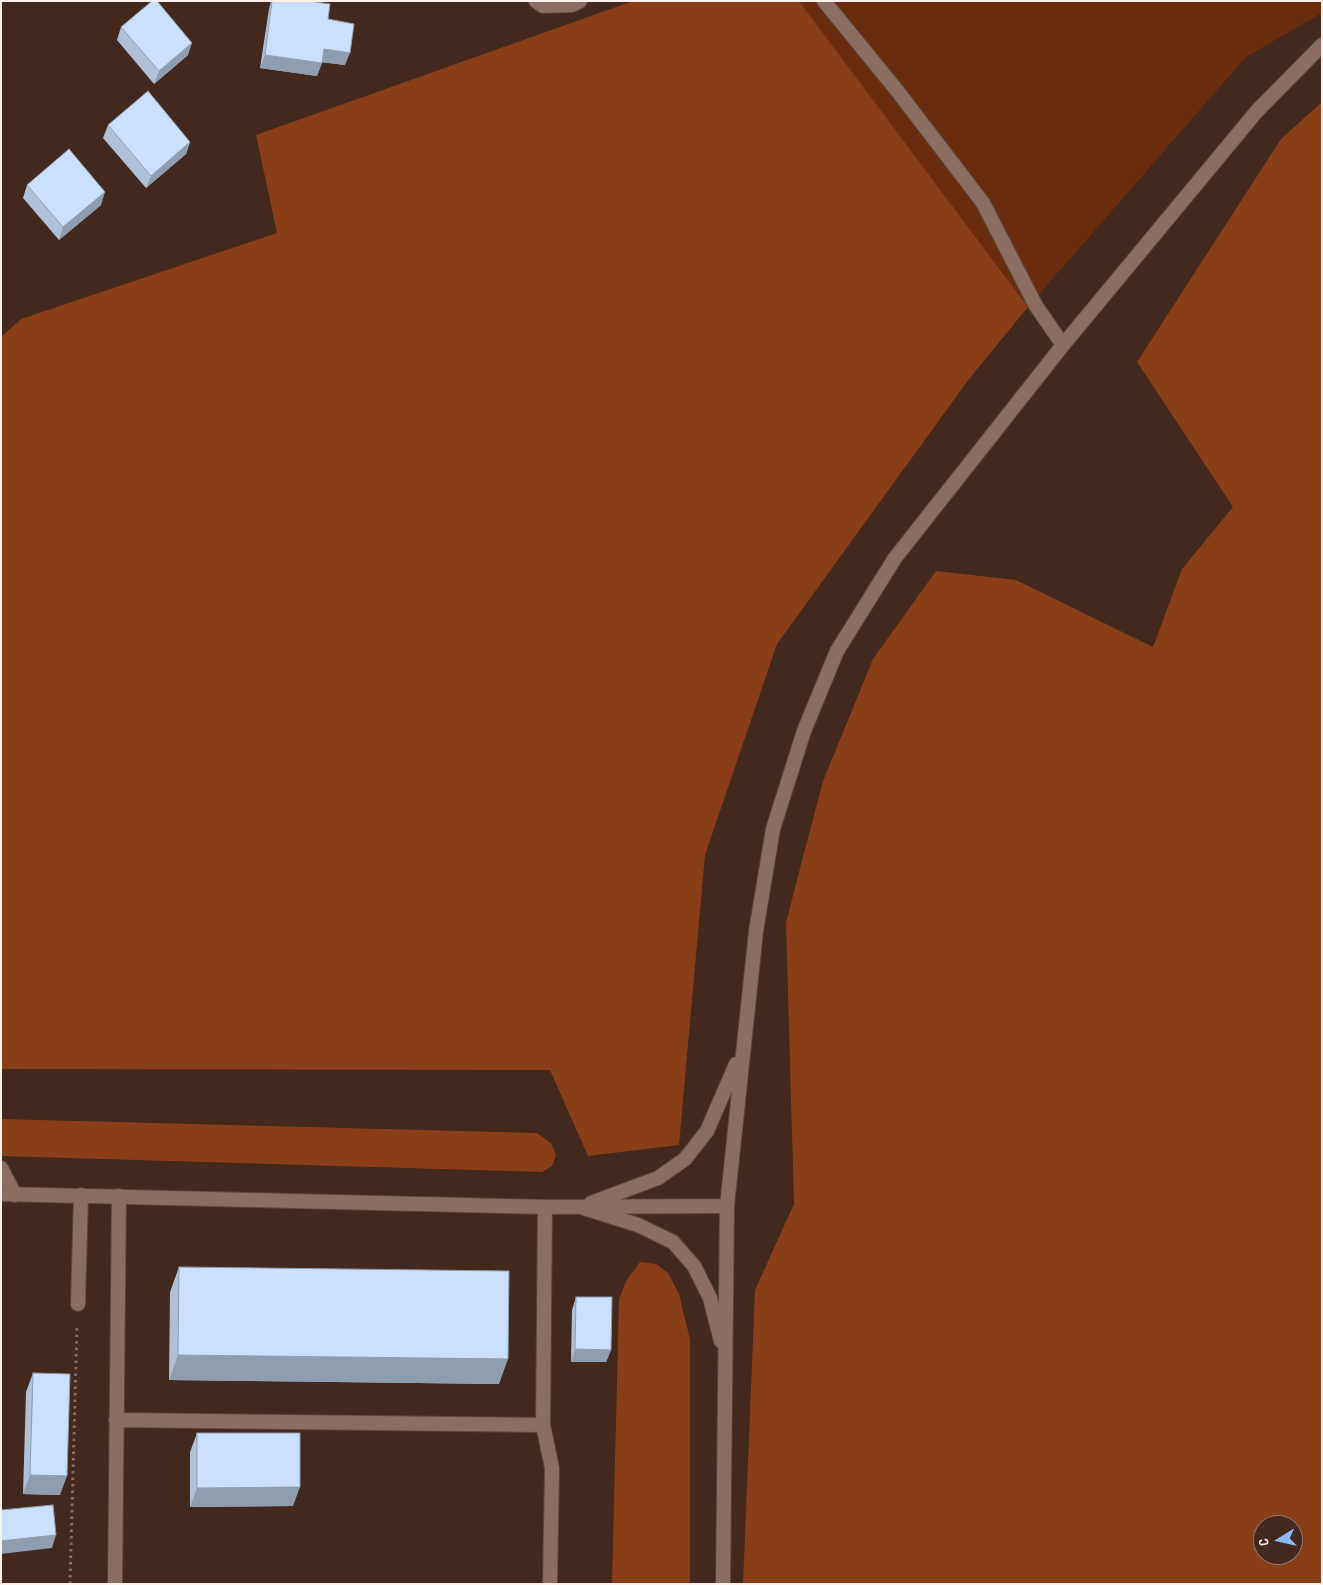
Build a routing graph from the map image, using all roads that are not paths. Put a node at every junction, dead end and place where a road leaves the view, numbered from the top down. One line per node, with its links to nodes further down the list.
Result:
1 (536, 1): 2 (main road)
2 (580, 1)
3 (824, 1): 5 (main road)
4 (1322, 45): 5 (main road)
5 (1063, 345): 6 (main road)
6 (742, 1050): 12 (main road); 13 (main road)
7 (1, 1168): 8 (main road)
8 (8, 1194): 9 (main road)
9 (81, 1195): 10 (main road); 14 (main road)
10 (119, 1196): 11 (main road); 16 (main road)
11 (545, 1206): 13 (main road); 17 (main road)
12 (727, 1206): 13 (main road); 15 (main road)
13 (581, 1207): 15 (main road)
14 (78, 1304)
15 (726, 1361): 20 (main road)
16 (116, 1420): 17 (main road); 18 (main road)
17 (543, 1424): 19 (main road)
18 (115, 1584)
19 (550, 1584)
20 (723, 1584)

